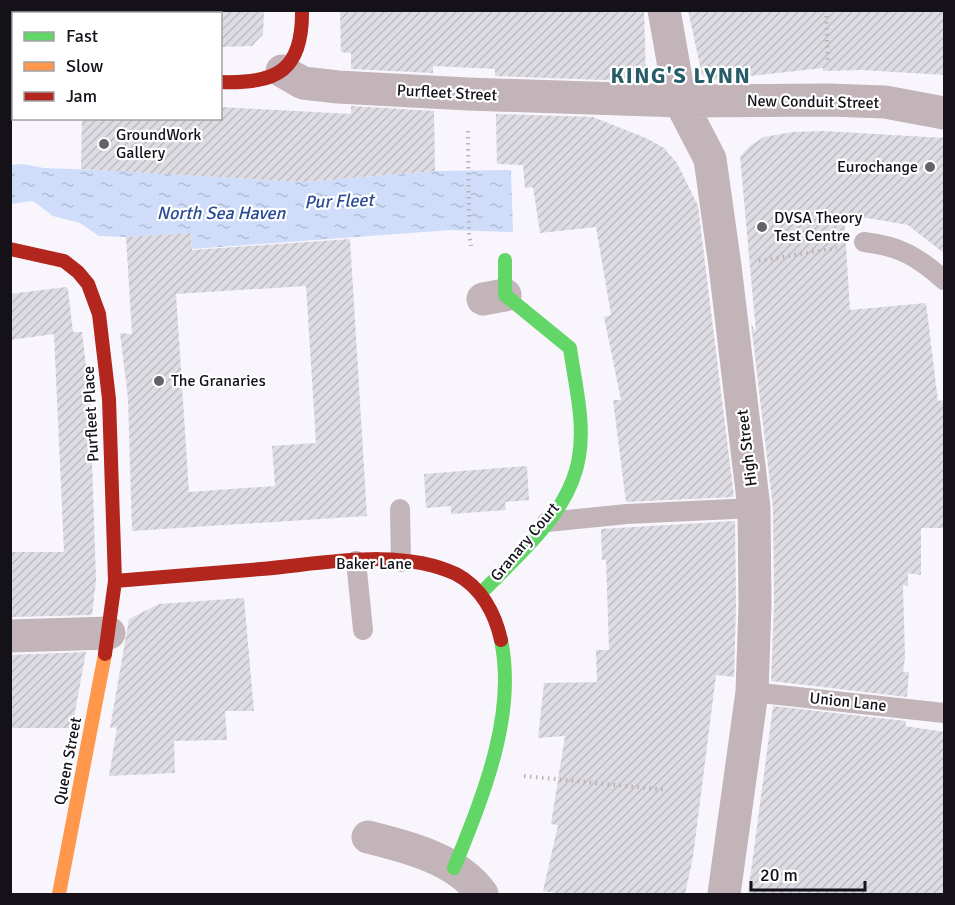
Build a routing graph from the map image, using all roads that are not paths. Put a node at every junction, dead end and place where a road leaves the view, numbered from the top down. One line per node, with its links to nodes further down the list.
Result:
1 (302, 10): 3 (street)
2 (664, 10): 5 (street, High Street)
3 (282, 71): 4 (street); 5 (street, Purfleet Street)
4 (222, 82)
5 (680, 100): 6 (street, New Conduit Street); 11 (street, High Street)
6 (945, 113)
7 (864, 242): 10 (lane)
8 (10, 249): 16 (street, Purfleet Place)
9 (505, 260): 13 (street, Granary Court)
10 (945, 280)
11 (754, 508): 13 (lane); 21 (street, High Street)
12 (400, 509): 15 (lane)
13 (547, 522): 17 (street, Granary Court)
14 (356, 561): 15 (street, Baker Lane); 16 (street, Baker Lane); 18 (lane)
15 (401, 562): 17 (street, Baker Lane)
16 (115, 581): 19 (street, Purfleet Place)
17 (481, 593): 24 (street, Baker Lane)
18 (363, 630)
19 (109, 633): 20 (street); 25 (street, Queen Street)
20 (10, 636)
21 (752, 692): 22 (lane, Union Lane); 27 (street, High Street)
22 (945, 713)
23 (368, 837): 24 (street)
24 (454, 868): 26 (street)
25 (59, 894)
26 (482, 894)
27 (724, 894)

